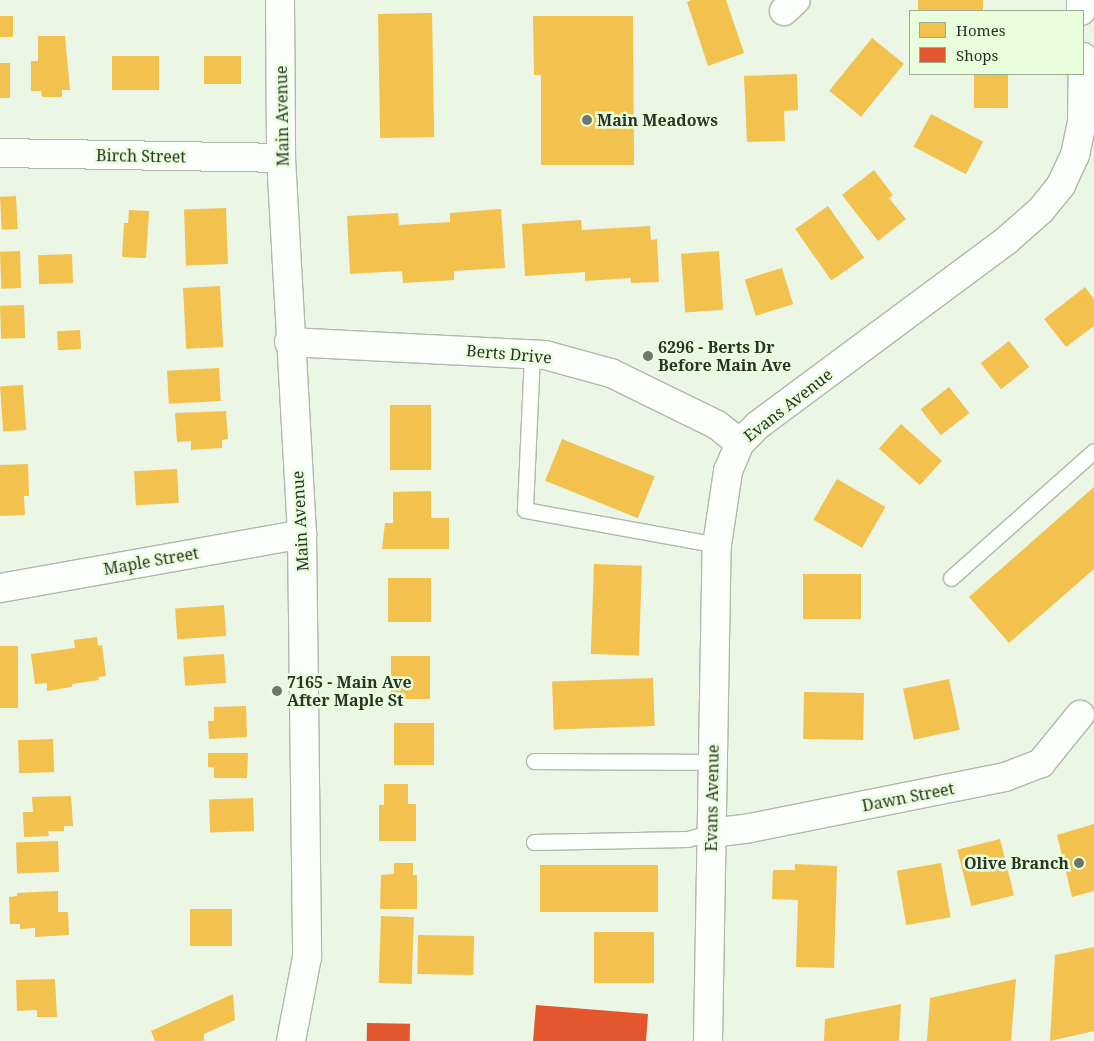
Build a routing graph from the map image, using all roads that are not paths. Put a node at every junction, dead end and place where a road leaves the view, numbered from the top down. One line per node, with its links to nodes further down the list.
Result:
1 (280, 0): 4 (street, Main Avenue)
2 (1083, 75): 7 (street, Evans Avenue)
3 (0, 153): 4 (street, Birch Street)
4 (282, 158): 5 (street, Main Avenue)
5 (289, 342): 6 (street, Berts Drive); 9 (street, Main Avenue)
6 (532, 354): 7 (street, Berts Drive); 10 (lane)
7 (740, 443): 10 (street, Evans Avenue)
8 (1094, 451): 11 (lane)
9 (302, 534): 12 (street, Maple Street); 18 (street, Main Avenue)
10 (717, 544): 15 (street, Evans Avenue)
11 (951, 578)
12 (0, 588)
13 (1087, 712): 16 (street, Dawn Street)
14 (534, 762): 15 (lane)
15 (712, 762): 16 (street, Evans Avenue)
16 (711, 833): 17 (lane); 19 (street, Evans Avenue)
17 (534, 842)
18 (291, 1041)
19 (708, 1041)

